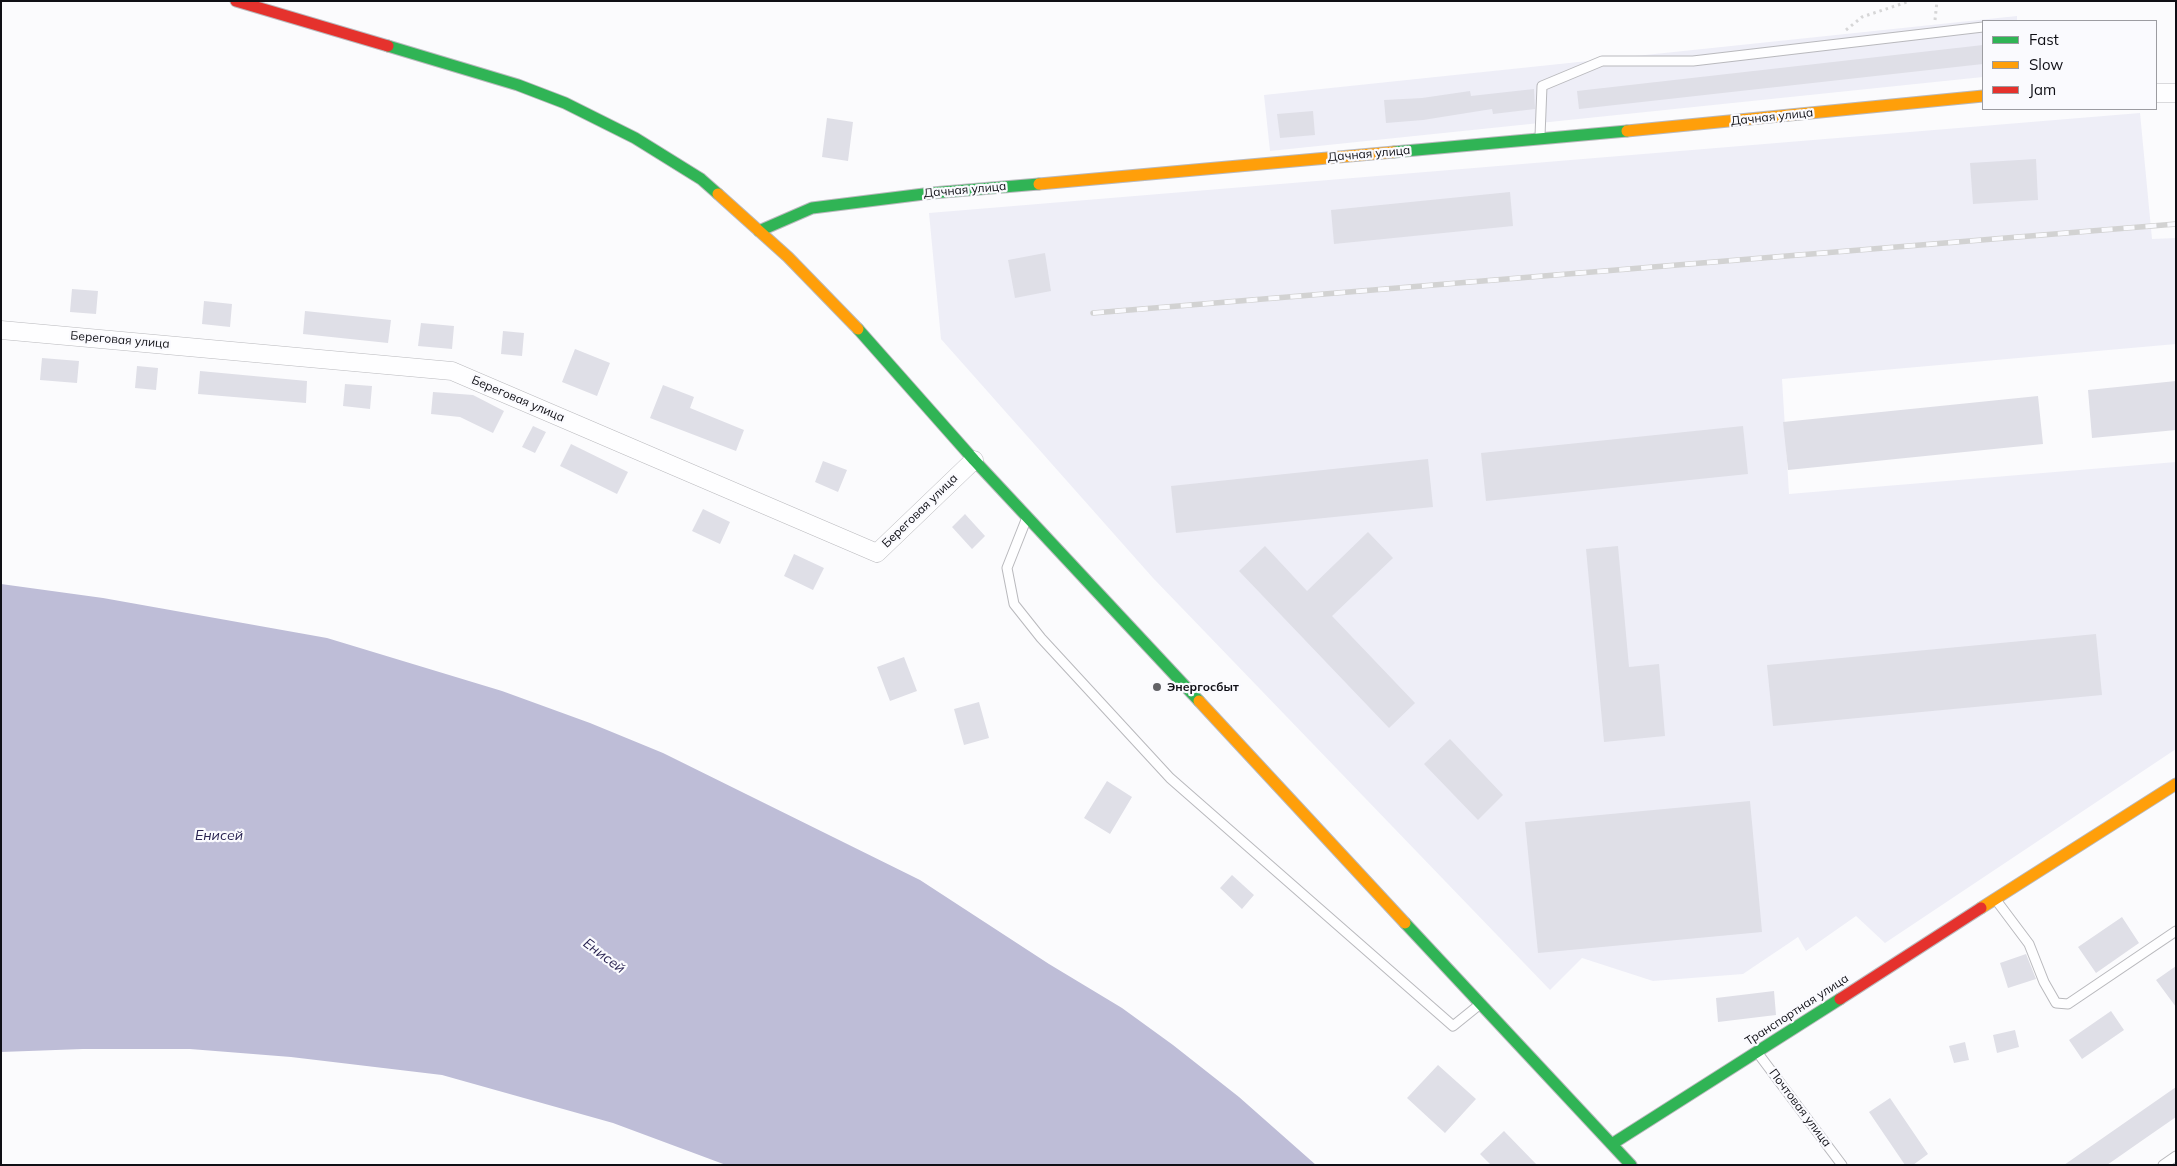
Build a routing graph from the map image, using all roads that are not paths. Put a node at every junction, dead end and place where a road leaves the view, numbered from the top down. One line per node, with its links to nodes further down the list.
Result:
1 (236, 1): 7 (street)
2 (1982, 27): 6 (lane)
3 (2157, 93): 4 (street)
4 (2176, 93)
5 (1982, 96): 6 (street, Дачная улица)
6 (1540, 139): 7 (street, Дачная улица)
7 (759, 231): 9 (street)
8 (1, 330): 9 (street, Береговая улица)
9 (974, 460): 10 (street)
10 (1027, 517): 14 (street); 14 (lane)
11 (2176, 784): 12 (street, Транспортная улица)
12 (1996, 899): 13 (lane); 15 (street, Транспортная улица)
13 (2176, 931)
14 (1481, 1003): 16 (street)
15 (1757, 1052): 16 (street, Транспортная улица); 19 (lane, Почтовая улица)
16 (1612, 1144): 18 (street)
17 (2176, 1156): 20 (lane)
18 (1631, 1165)
19 (1842, 1165)
20 (2163, 1165)

